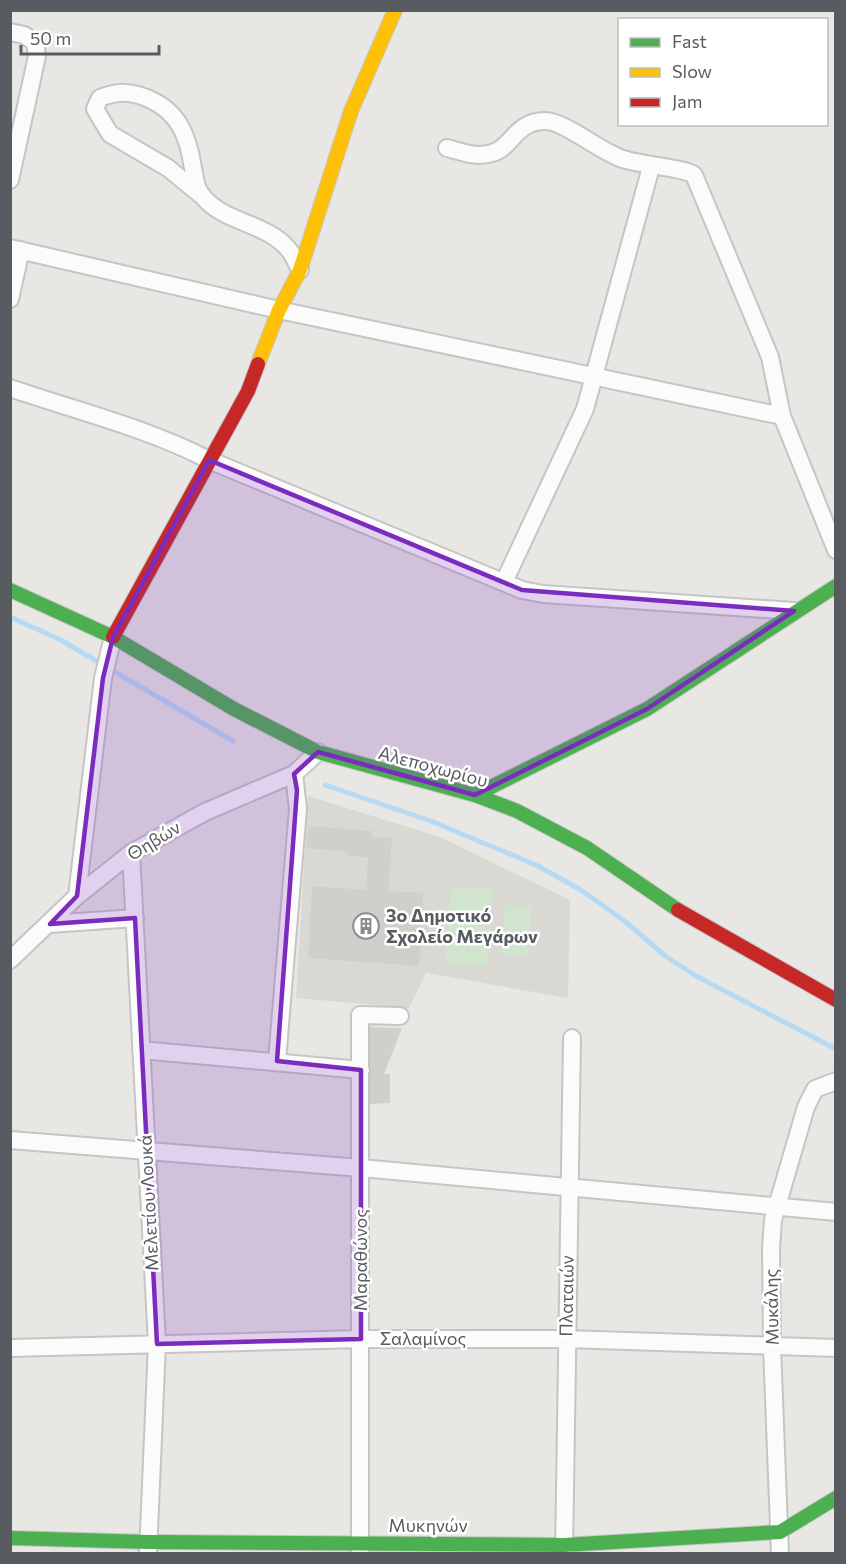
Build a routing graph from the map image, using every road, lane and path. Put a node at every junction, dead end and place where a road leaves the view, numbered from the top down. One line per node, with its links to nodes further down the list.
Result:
1 (395, 10): 8 (street)
2 (10, 32): 5 (street)
3 (447, 148): 4 (street)
4 (651, 167): 11 (street); 13 (street)
5 (10, 180)
6 (201, 195): 6 (street); 8 (street)
7 (16, 249): 9 (street); 10 (street)
8 (300, 270): 10 (street)
9 (10, 298)
10 (279, 310): 11 (street); 14 (street)
11 (595, 375): 13 (street); 16 (street)
12 (10, 388): 14 (street)
13 (782, 416): 15 (street)
14 (209, 460): 16 (street); 20 (street)
15 (836, 550)
16 (504, 582): 19 (street)
17 (836, 586): 19 (street)
18 (10, 590): 20 (street, Αλεποχωρίου)
19 (794, 611): 23 (street)
20 (111, 642): 21 (street, Αλεποχωρίου); 25 (street)
21 (318, 752): 22 (street, Θηβών); 23 (street, Αλεποχωρίου)
22 (294, 774): 24 (street, Θηβών); 33 (street)
23 (475, 795): 29 (street, Αλεποχωρίου)
24 (131, 853): 25 (street, Θηβών); 26 (street, Μελετίου Λουκά)
25 (76, 896): 27 (street, Θηβών)
26 (135, 918): 27 (street); 32 (street, Μελετίου Λουκά)
27 (50, 924): 28 (street, Θηβών)
28 (10, 960)
29 (836, 1000)
30 (400, 1016): 34 (street, Μαραθώνος)
31 (572, 1038): 39 (street, Πλαταιών)
32 (141, 1050): 33 (street); 37 (street, Μελετίου Λουκά)
33 (277, 1061): 34 (street)
34 (361, 1070): 38 (street, Μαραθώνος)
35 (836, 1081): 40 (street, Μυκάλης)
36 (10, 1140): 37 (street)
37 (146, 1152): 38 (street); 44 (street, Μελετίου Λουκά)
38 (361, 1168): 39 (street); 43 (street, Μαραθώνος)
39 (570, 1186): 40 (street); 42 (street, Πλαταιών)
40 (777, 1205): 41 (street); 45 (street, Μυκάλης)
41 (836, 1212)
42 (566, 1339): 43 (street, Σαλαμίνος); 45 (street, Σαλαμίνος); 53 (street, Πλαταιών)
43 (361, 1340): 44 (street, Σαλαμίνος); 52 (street, Μαραθώνος)
44 (157, 1344): 46 (street, Σαλαμίνος); 51 (street, Μελετίου Λουκά)
45 (772, 1347): 47 (street, Σαλαμίνος); 49 (street, Μυκάλης)
46 (10, 1348)
47 (836, 1348)
48 (836, 1498): 49 (street, Μυκηνών)
49 (780, 1532): 53 (street, Μυκηνών); 54 (street, Μυκάλης)
50 (10, 1538): 51 (street, Μυκηνών)
51 (149, 1548): 52 (street, Μυκηνών)
52 (360, 1549): 53 (street, Μυκηνών)
53 (564, 1549)
54 (780, 1554)

